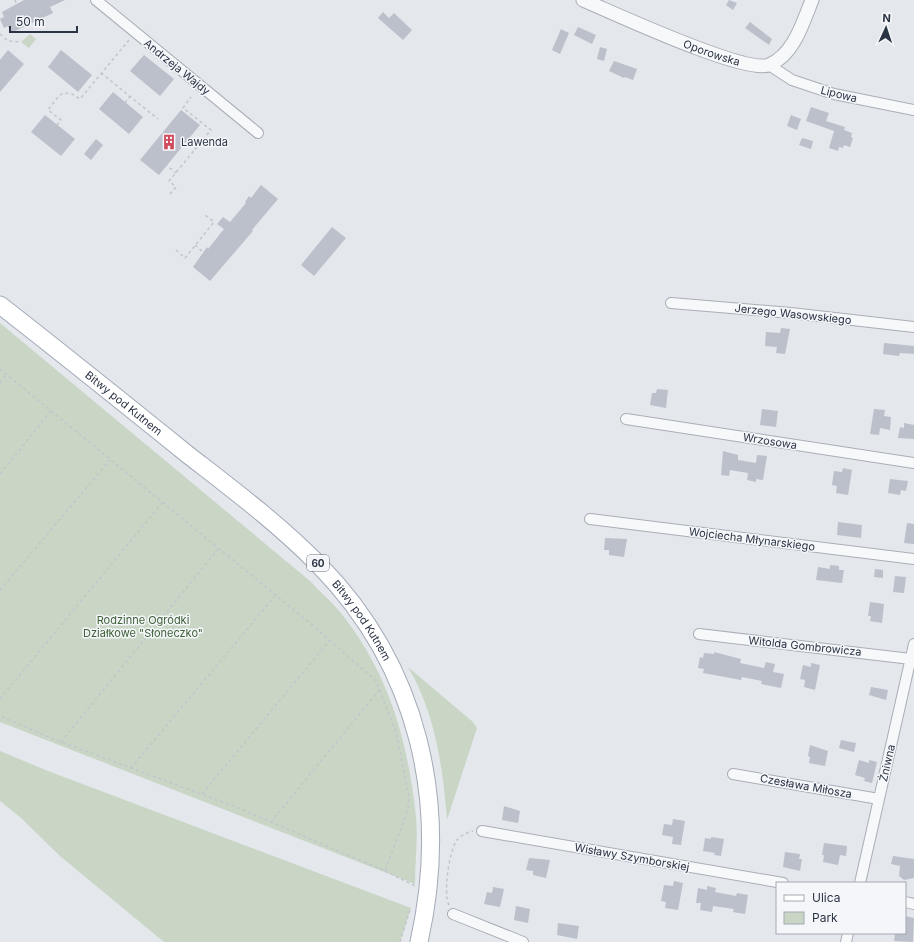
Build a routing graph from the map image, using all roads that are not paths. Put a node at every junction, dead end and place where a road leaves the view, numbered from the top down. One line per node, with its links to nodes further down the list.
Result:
1 (96, 0): 6 (street, Andrzeja Wajdy)
2 (583, 0): 4 (street, Oporowska)
3 (812, 0): 4 (street)
4 (769, 65): 5 (street, Lipowa)
5 (914, 110)
6 (258, 133)
7 (671, 303): 9 (street, Jerzego Wasowskiego)
8 (0, 305): 23 (main road, Bitwy pod Kutnem / 60)
9 (914, 327)
10 (626, 419): 11 (street, Wrzosowa)
11 (914, 463)
12 (590, 519): 13 (street, Wojciecha Młynarskiego)
13 (914, 559)
14 (699, 634): 16 (street, Witolda Gombrowicza)
15 (914, 644): 16 (street, Żniwna)
16 (911, 658): 18 (street, Żniwna)
17 (733, 774): 18 (street, Czesława Miłosza)
18 (879, 799): 21 (street, Żniwna)
19 (482, 831): 20 (street, Wisławy Szymborskiej)
20 (777, 882)
21 (860, 882)
22 (453, 914): 24 (street)
23 (419, 942)
24 (524, 942)

